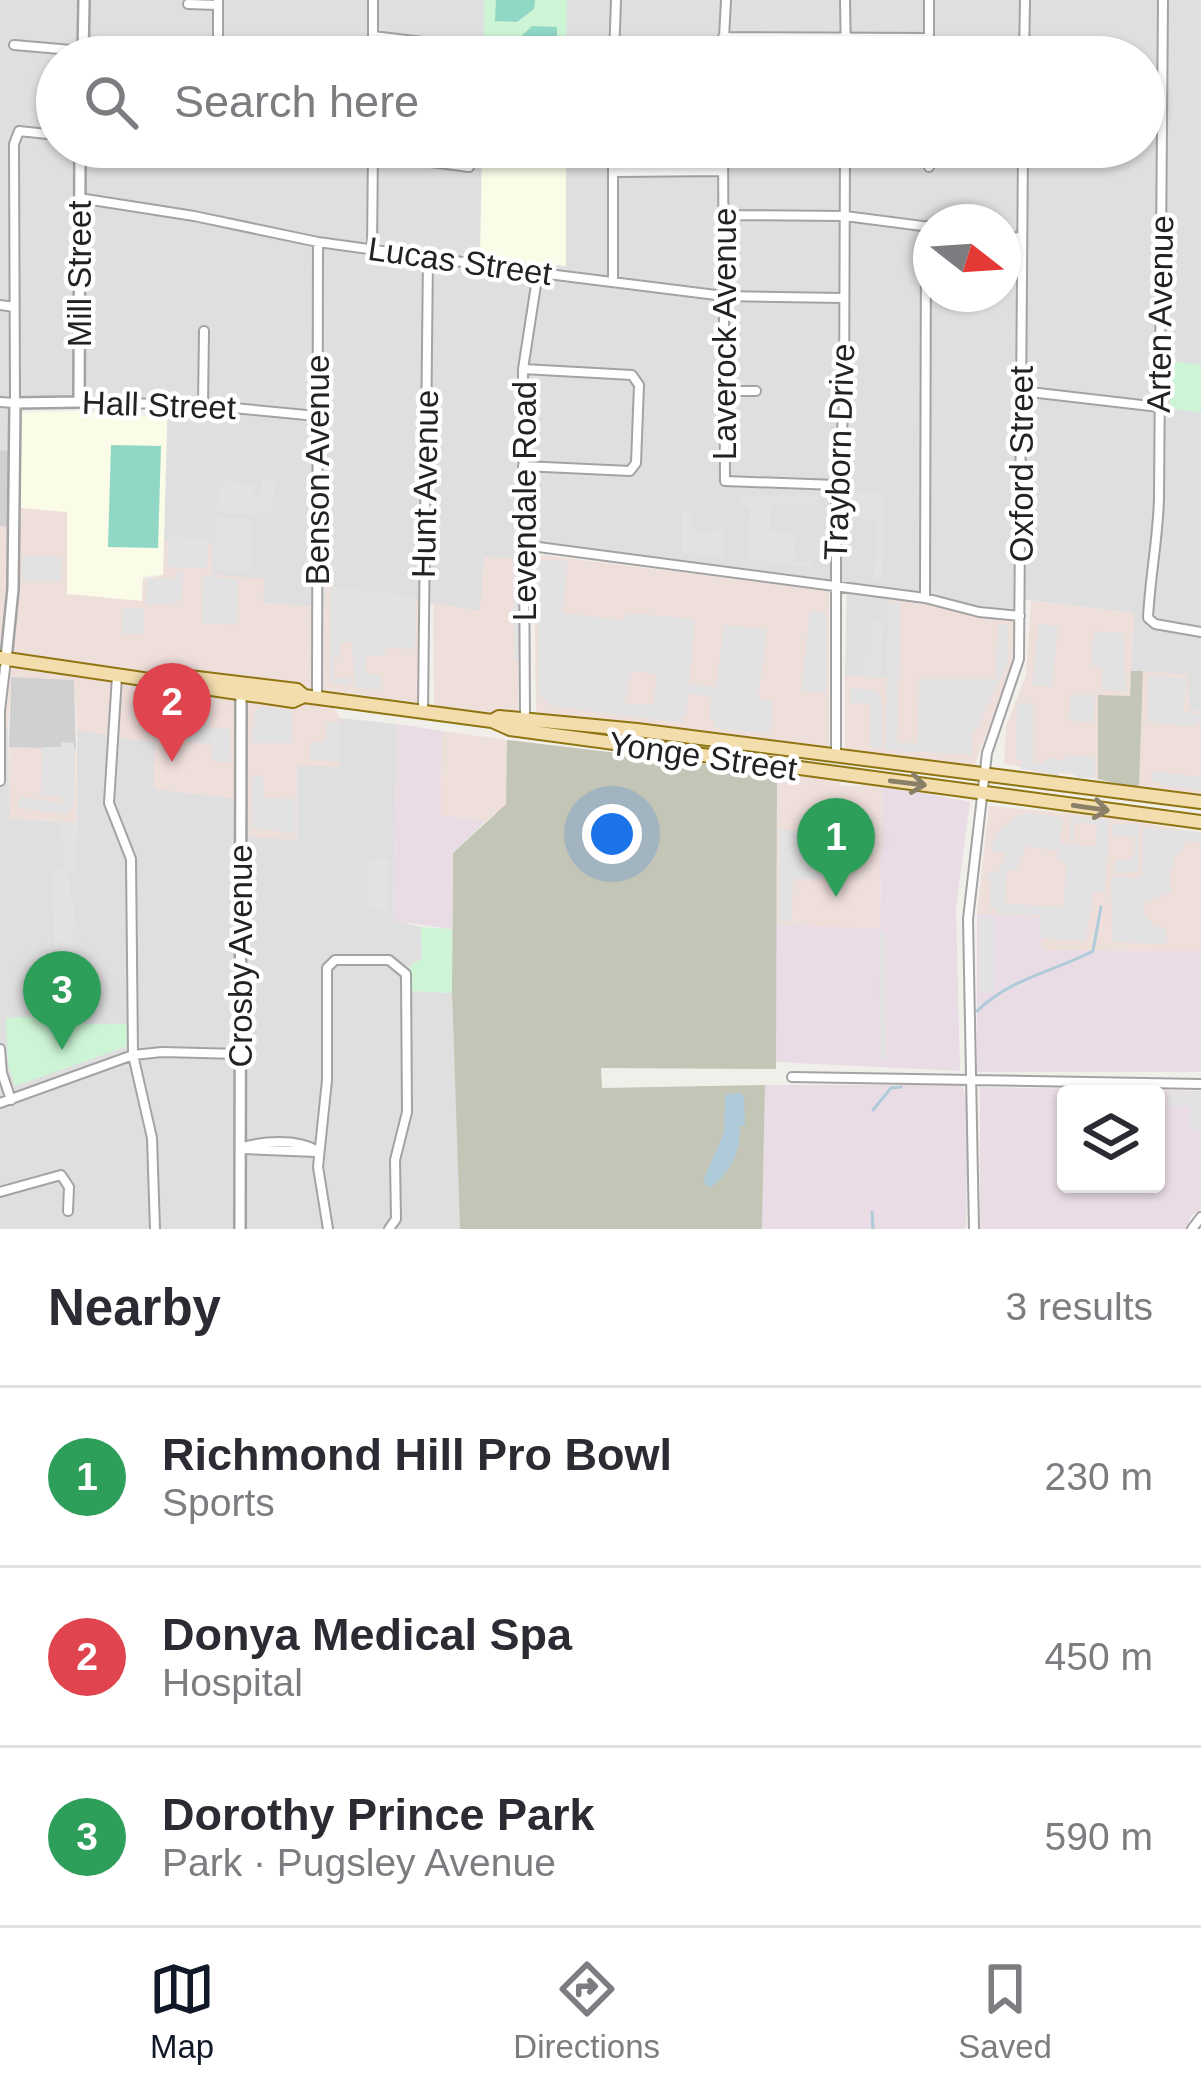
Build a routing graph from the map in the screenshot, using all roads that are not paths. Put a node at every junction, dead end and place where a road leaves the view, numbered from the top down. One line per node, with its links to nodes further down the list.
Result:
1 (84, 0): 11 (street)
2 (374, 0): 13 (street)
3 (616, 0): 14 (street)
4 (726, 0): 15 (street)
5 (845, 0): 16 (street)
6 (929, 0): 17 (street)
7 (1024, 0): 18 (street)
8 (1163, 0): 19 (street, Arten Avenue)
9 (218, 3): 10 (street); 12 (street)
10 (188, 4)
11 (83, 36)
12 (218, 36)
13 (374, 36)
14 (615, 36)
15 (723, 36)
16 (846, 36)
17 (928, 36)
18 (1024, 36)
19 (1163, 36)
20 (14, 45): 21 (street)
21 (36, 48)
22 (36, 133): 44 (street)
23 (80, 168): 31 (street, Mill Street)
24 (373, 168): 37 (street)
25 (613, 168): 30 (street)
26 (845, 168): 33 (street, Trayborn Drive)
27 (1023, 168): 35 (street, Oxford Street)
28 (1161, 168): 55 (street, Arten Avenue)
29 (723, 171): 30 (street); 32 (street, Laverock Avenue)
30 (613, 172): 40 (street)
31 (80, 198): 36 (street, Lucas Street); 52 (street, Mill Street)
32 (725, 214): 33 (street); 41 (street, Laverock Avenue)
33 (845, 216): 34 (street); 42 (street, Trayborn Drive)
34 (913, 224)
35 (1022, 238): 50 (street, Oxford Street)
36 (318, 242): 37 (street, Lucas Street); 56 (street, Benson Avenue)
37 (373, 250): 38 (street, Lucas Street)
38 (428, 257): 39 (street, Lucas Street); 68 (street, Hunt Avenue)
39 (538, 272): 40 (street, Lucas Street); 47 (street, Levendale Road)
40 (613, 281): 41 (street, Lucas Street)
41 (724, 296): 42 (street, Lucas Street); 48 (street, Laverock Avenue)
42 (843, 298): 58 (street, Trayborn Drive)
43 (0, 305): 44 (street)
44 (14, 307): 53 (street)
45 (927, 312): 61 (street)
46 (204, 331): 54 (street)
47 (523, 369): 57 (street, Levendale Road); 57 (street)
48 (724, 391): 49 (street); 58 (street, Laverock Avenue)
49 (756, 391)
50 (1022, 391): 55 (street); 62 (street, Oxford Street)
51 (0, 402): 53 (street, Hall Street)
52 (79, 402): 53 (street, Hall Street); 54 (street, Hall Street)
53 (15, 403): 64 (street)
54 (203, 405): 56 (street, Hall Street)
55 (1159, 407): 63 (street, Arten Avenue)
56 (317, 416): 67 (street, Benson Avenue)
57 (523, 466): 59 (street, Levendale Road)
58 (837, 485): 60 (street, Trayborn Drive)
59 (523, 545): 60 (street); 69 (street, Levendale Road)
60 (835, 586): 61 (street); 70 (street, Trayborn Drive)
61 (925, 598): 62 (street)
62 (1020, 616): 72 (street, Oxford Street)
63 (1201, 632)
64 (3, 658): 65 (main road, Yonge Street); 71 (street)
65 (117, 675): 66 (main road, Yonge Street); 78 (street)
66 (242, 689): 67 (main road, Yonge Street); 77 (street, Crosby Avenue)
67 (310, 697): 68 (main road, Yonge Street)
68 (423, 711): 69 (main road, Yonge Street)
69 (525, 725): 70 (main road, Yonge Street); 73 (main road, Yonge Street, one-way to 73)
70 (836, 757): 72 (main road, Yonge Street)
71 (0, 776)
72 (983, 776): 73 (street, Oxford Street); 74 (main road, Yonge Street)
73 (982, 793): 75 (main road, Yonge Street, one-way to 75); 80 (street, Oxford Street)
74 (1201, 802)
75 (1201, 822)
76 (0, 1049): 82 (street)
77 (240, 1054): 78 (street); 84 (street, Crosby Avenue)
78 (133, 1055): 82 (street); 89 (street)
79 (792, 1077): 80 (street)
80 (971, 1082): 81 (street); 93 (street, Oxford Street)
81 (1201, 1084)
82 (11, 1100): 83 (street)
83 (0, 1103)
84 (239, 1148): 85 (street); 90 (street, Crosby Avenue)
85 (318, 1151): 91 (street); 92 (street)
86 (0, 1192): 87 (street)
87 (68, 1211)
88 (1201, 1217): 94 (street)
89 (154, 1229)
90 (240, 1229)
91 (328, 1229)
92 (389, 1229)
93 (974, 1229)
94 (1192, 1229)

